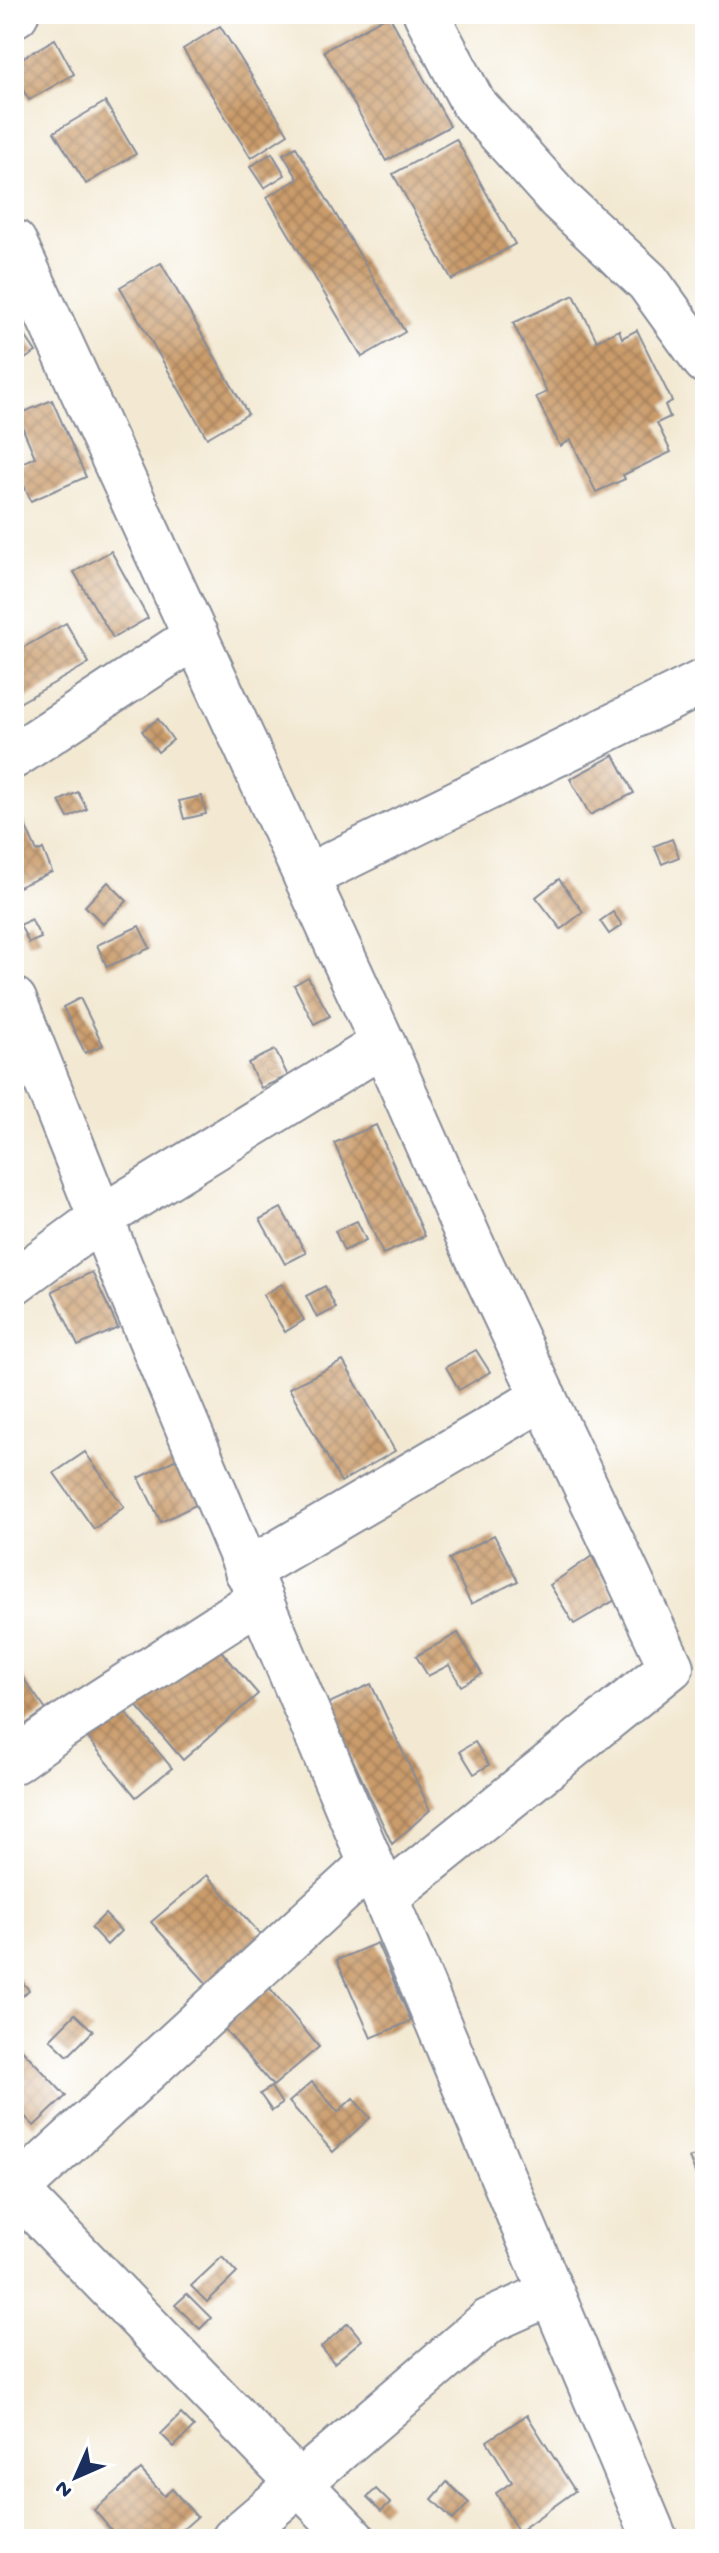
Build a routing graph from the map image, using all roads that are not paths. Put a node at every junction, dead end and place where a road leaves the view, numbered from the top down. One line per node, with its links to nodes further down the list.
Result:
1 (426, 14): 4 (street)
2 (14, 242): 3 (street)
3 (28, 308): 5 (street)
4 (705, 361)
5 (196, 636): 7 (street); 8 (street)
6 (705, 681): 8 (street)
7 (14, 756)
8 (306, 877): 10 (street)
9 (14, 1000): 11 (street)
10 (383, 1044): 11 (street); 13 (street)
11 (101, 1218): 12 (street); 14 (street)
12 (14, 1282)
13 (544, 1397): 14 (street); 16 (street)
14 (254, 1585): 15 (street); 16 (street)
15 (14, 1761)
16 (378, 1881): 17 (street); 18 (street)
17 (15, 2190): 19 (street)
18 (551, 2293): 19 (street); 22 (street)
19 (298, 2482): 20 (street); 21 (street)
20 (234, 2539)
21 (353, 2539)
22 (655, 2539)

